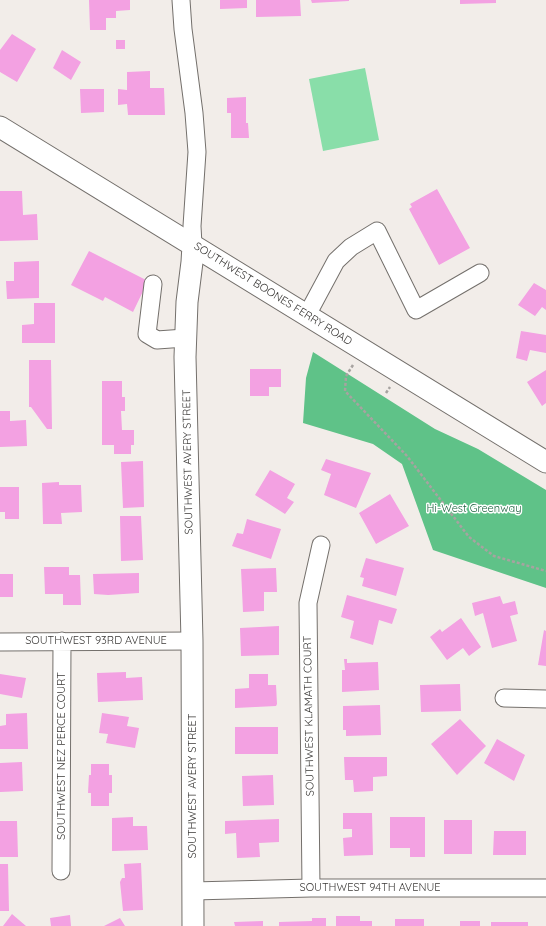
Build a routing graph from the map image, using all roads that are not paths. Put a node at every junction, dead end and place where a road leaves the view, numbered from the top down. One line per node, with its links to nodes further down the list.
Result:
1 (181, 0): 3 (street, SOUTHWEST AVERY STREET)
2 (0, 127): 3 (main road, SOUTHWEST BOONES FERRY ROAD)
3 (192, 245): 6 (main road, SOUTHWEST BOONES FERRY ROAD); 7 (main road, SOUTHWEST AVERY STREET)
4 (480, 273): 6 (street)
5 (153, 284): 7 (street)
6 (307, 315): 8 (main road, SOUTHWEST BOONES FERRY ROAD)
7 (186, 338): 10 (main road, SOUTHWEST AVERY STREET)
8 (546, 462)
9 (321, 545): 16 (street, SOUTHWEST KLAMATH COURT)
10 (192, 641): 12 (street, SOUTHWEST 93RD AVENUE); 18 (main road, SOUTHWEST AVERY STREET)
11 (0, 642): 12 (street, SOUTHWEST 93RD AVENUE)
12 (62, 642): 15 (street, SOUTHWEST NEZ PERCE COURT)
13 (504, 698): 14 (street)
14 (546, 699)
15 (61, 871)
16 (311, 888): 17 (street, SOUTHWEST 94TH AVENUE); 18 (street, SOUTHWEST 94TH AVENUE)
17 (546, 888)
18 (193, 891): 19 (main road, SOUTHWEST AVERY STREET)
19 (193, 926)

